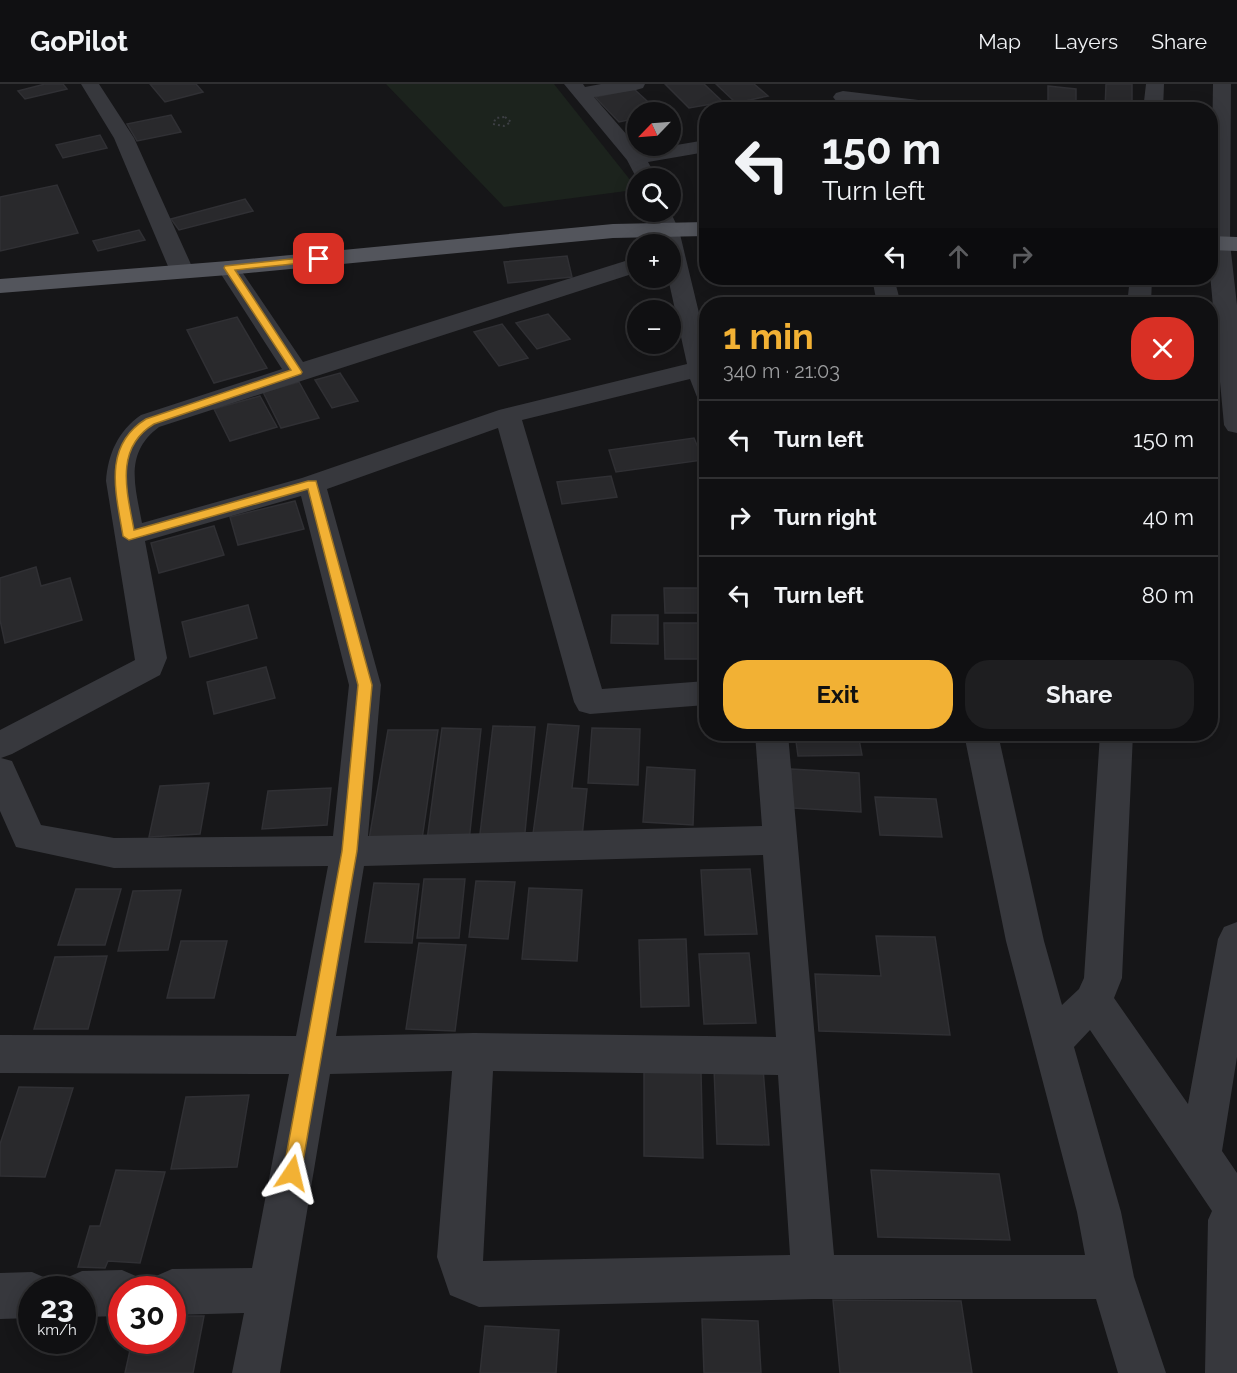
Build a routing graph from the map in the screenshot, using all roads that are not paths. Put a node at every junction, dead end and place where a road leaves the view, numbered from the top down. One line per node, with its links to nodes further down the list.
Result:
1 (90, 84): 20 (street)
2 (636, 84): 5 (street)
3 (1155, 84): 8 (street)
4 (1222, 84): 9 (street)
5 (577, 89): 12 (street)
6 (844, 97): 7 (street)
7 (885, 102)
8 (1154, 102)
9 (1230, 111): 11 (street)
10 (699, 147): 12 (street)
11 (1223, 156): 17 (street)
12 (636, 158): 13 (street)
13 (641, 168)
14 (659, 222): 19 (main road)
15 (669, 222): 16 (main road)
16 (699, 228)
17 (1222, 243): 27 (street)
18 (627, 267): 24 (street)
19 (228, 268): 20 (main road); 24 (street)
20 (182, 271): 21 (main road)
21 (0, 286)
22 (681, 287): 23 (street)
23 (699, 354)
24 (297, 372): 29 (street)
25 (699, 377): 26 (street)
26 (508, 416): 28 (street); 30 (street)
27 (1237, 425)
28 (312, 484): 29 (street); 37 (street)
29 (129, 536): 34 (street)
30 (699, 694)
31 (773, 741): 36 (street)
32 (982, 741): 40 (street)
33 (1117, 741): 39 (street)
34 (0, 744)
35 (0, 771): 37 (street)
36 (780, 840): 37 (street); 44 (street)
37 (349, 851): 43 (street)
38 (1237, 939): 45 (street)
39 (1093, 1001): 40 (street); 45 (street)
40 (1053, 1041): 48 (street)
41 (474, 1052): 43 (street); 44 (street); 47 (street)
42 (0, 1053): 43 (street)
43 (313, 1055): 49 (street)
44 (798, 1056): 47 (street)
45 (1200, 1156): 46 (street)
46 (1236, 1206): 55 (street)
47 (814, 1277): 48 (street)
48 (1112, 1277): 54 (street)
49 (271, 1290): 50 (street); 53 (street)
50 (186, 1292)
51 (18, 1295): 52 (street)
52 (0, 1296)
53 (256, 1373)
54 (1142, 1373)
55 (1228, 1373)

